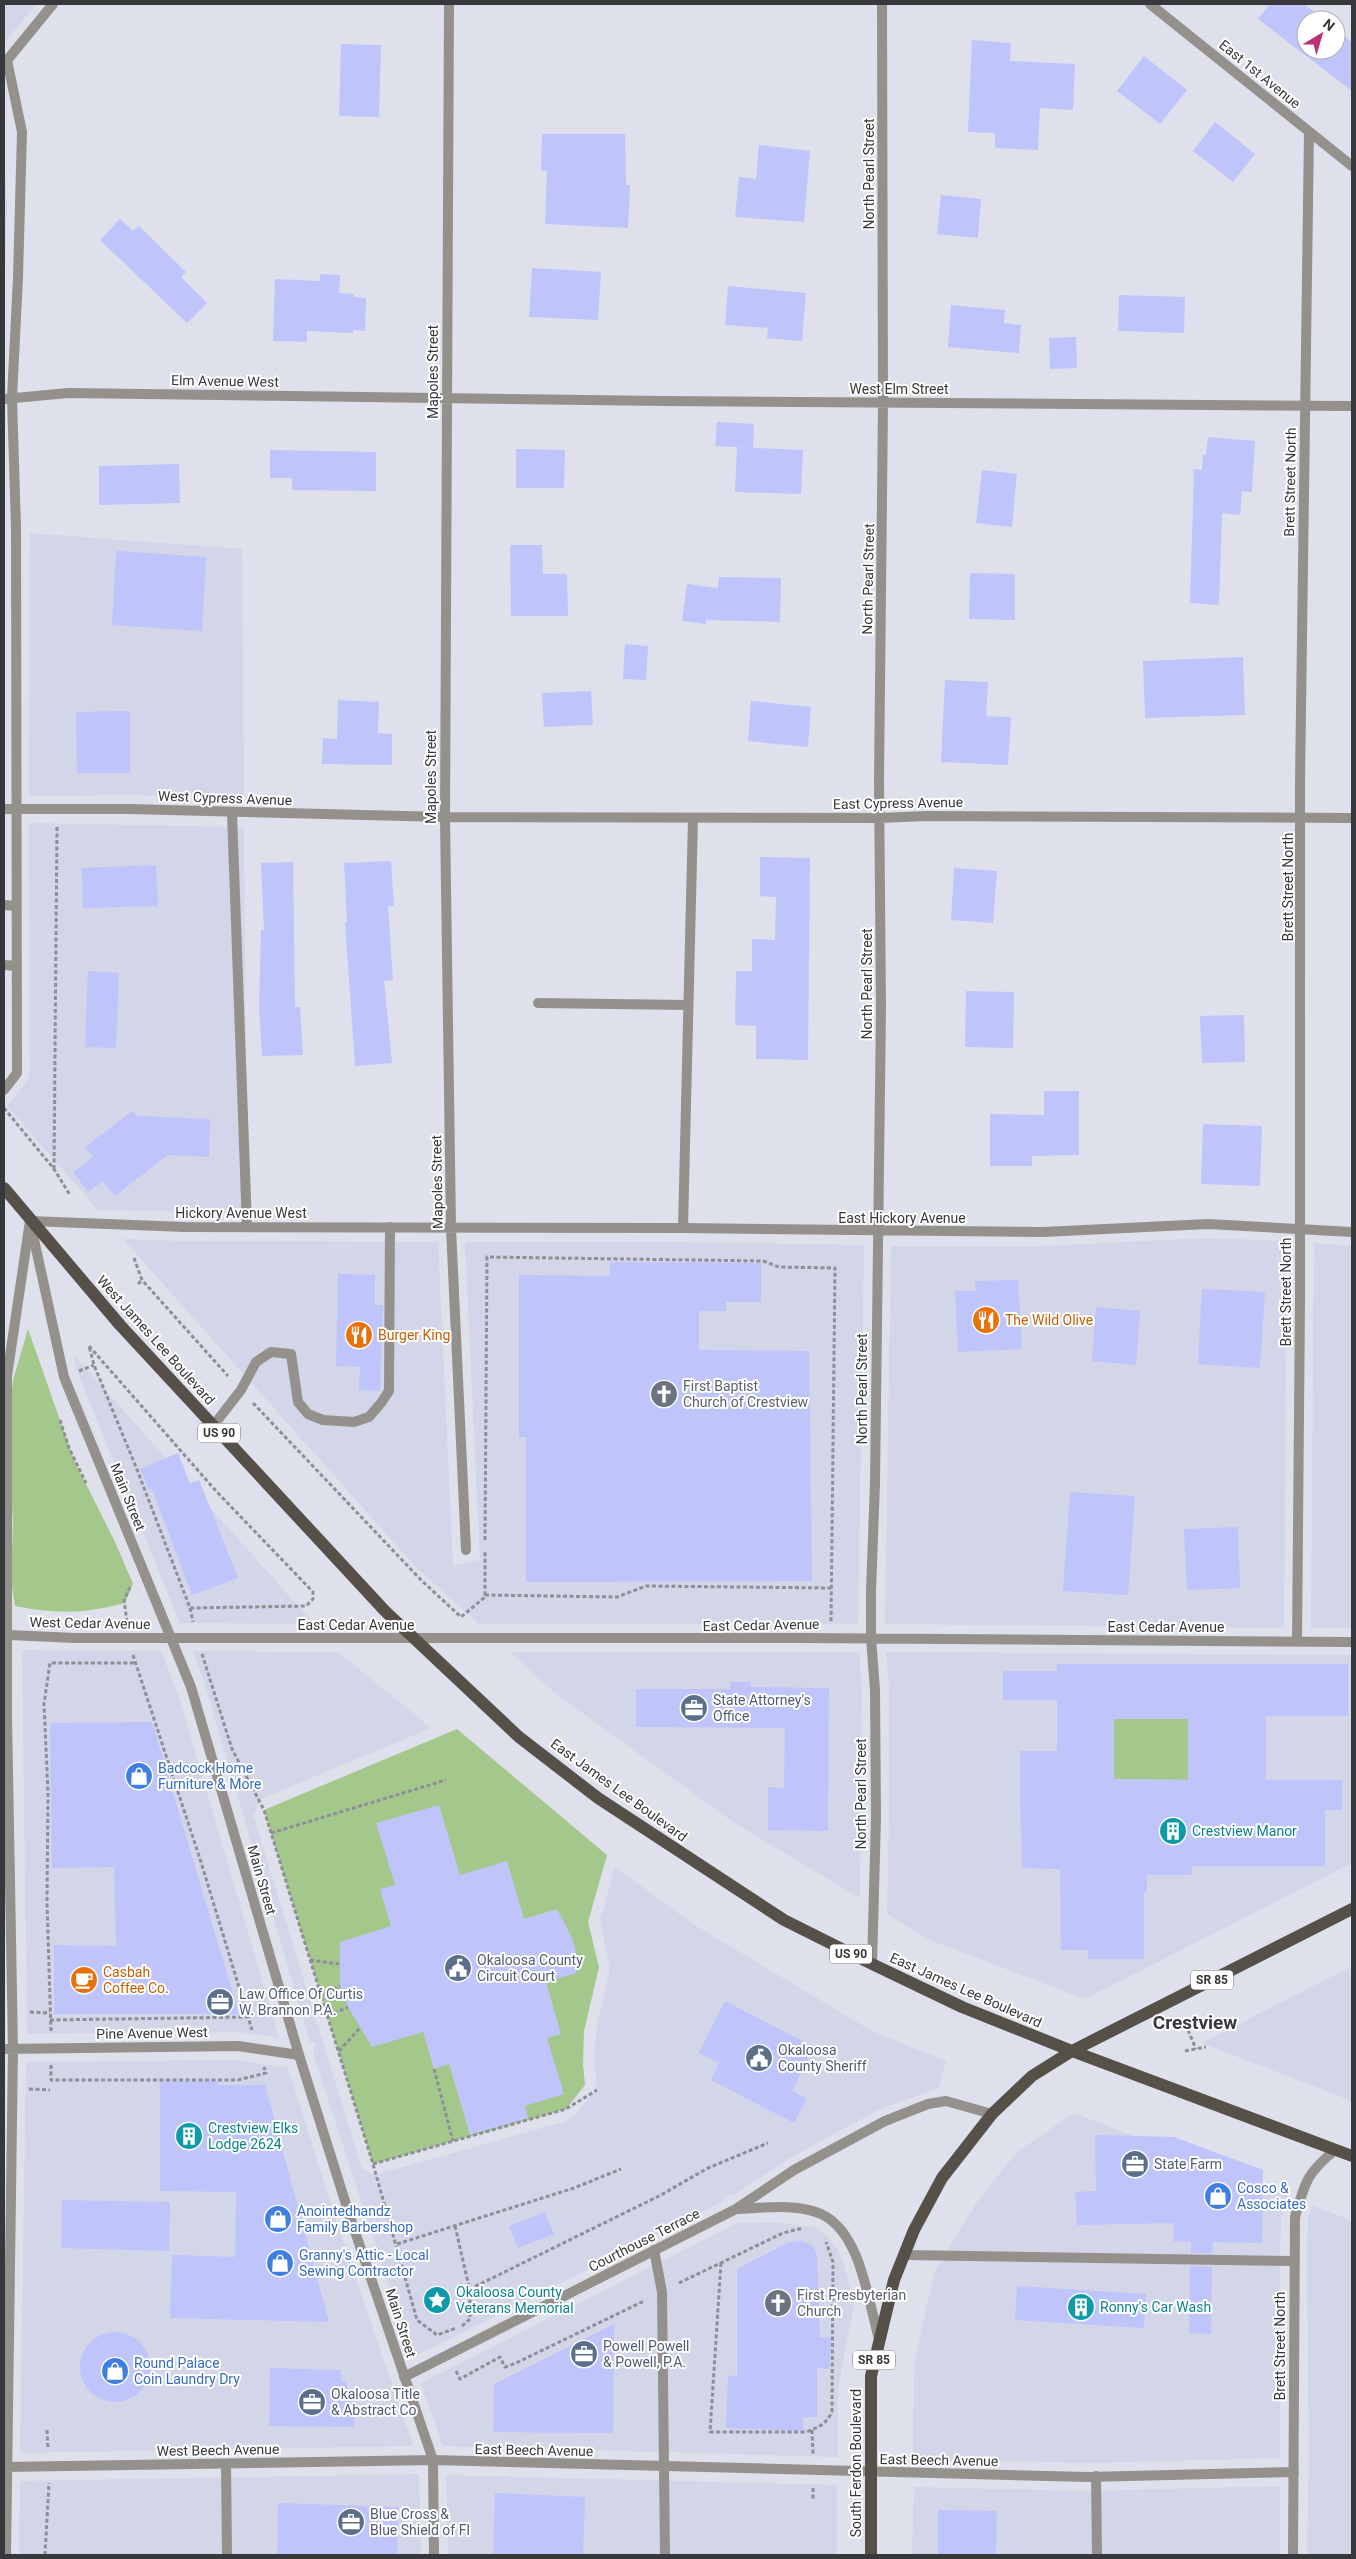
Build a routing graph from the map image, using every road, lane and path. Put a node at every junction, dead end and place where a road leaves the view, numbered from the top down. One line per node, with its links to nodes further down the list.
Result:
1 (53, 4): 5 (street)
2 (450, 4): 8 (street, Mapoles Street)
3 (882, 4): 10 (street, North Pearl Street)
4 (1150, 4): 6 (street, East 1st Avenue)
5 (5, 62): 9 (street)
6 (1309, 132): 7 (street, East 1st Avenue); 11 (street, Brett Street North)
7 (1352, 166)
8 (446, 397): 9 (street, Elm Avenue West); 10 (street, West Elm Street); 17 (street, Mapoles Street)
9 (8, 398): 14 (street)
10 (883, 403): 11 (street, West Elm Street); 19 (street, North Pearl Street)
11 (1305, 406): 12 (street, West Elm Street); 21 (street, Brett Street North)
12 (1352, 406)
13 (4, 809): 14 (street, West Cypress Avenue)
14 (15, 810): 15 (street, West Cypress Avenue); 23 (street)
15 (57, 810): 16 (street, West Cypress Avenue); 30 (path)
16 (232, 813): 17 (street, West Cypress Avenue); 34 (street)
17 (444, 817): 18 (street, East Cypress Avenue); 36 (street, Mapoles Street)
18 (693, 818): 19 (street, East Cypress Avenue); 27 (street)
19 (880, 818): 21 (street, East Cypress Avenue); 39 (street, North Pearl Street)
20 (1352, 818): 21 (street, East Cypress Avenue)
21 (1302, 819): 38 (street, Brett Street North)
22 (4, 905): 23 (street)
23 (16, 906): 25 (street)
24 (4, 965): 25 (street)
25 (16, 966): 28 (street)
26 (538, 1003): 27 (street)
27 (688, 1005): 37 (street)
28 (4, 1090)
29 (4, 1108): 30 (path)
30 (54, 1169): 32 (path)
31 (4, 1188): 33 (main road, West James Lee Boulevard / US 90)
32 (70, 1195)
33 (30, 1221): 34 (street, Hickory Avenue West); 47 (main road, West James Lee Boulevard / US 90); 53 (street); 54 (street, Main Street)
34 (247, 1227): 35 (street, Hickory Avenue West)
35 (390, 1227): 36 (street, Hickory Avenue West); 45 (street)
36 (451, 1228): 37 (street, East Hickory Avenue); 49 (street, Mapoles Street)
37 (683, 1228): 39 (street, East Hickory Avenue)
38 (1300, 1228): 39 (street, East Hickory Avenue); 40 (street, East Hickory Avenue); 60 (street, Brett Street North)
39 (877, 1232): 59 (street, North Pearl Street)
40 (1352, 1232)
41 (134, 1258): 42 (path)
42 (142, 1280): 43 (path); 45 (path)
43 (138, 1284)
44 (94, 1365): 44 (path)
45 (241, 1390): 47 (street); 52 (path)
46 (59, 1417): 48 (path)
47 (214, 1426): 57 (main road, West James Lee Boulevard / US 90)
48 (89, 1490)
49 (466, 1550)
50 (132, 1584): 55 (path)
51 (831, 1588): 52 (path); 52 (path); 58 (path)
52 (485, 1595)
53 (8, 1635): 55 (street, West Cedar Avenue); 78 (street)
54 (170, 1637): 55 (street, West Cedar Avenue); 56 (street, East Cedar Avenue); 83 (street, Main Street)
55 (129, 1638): 62 (path)
56 (197, 1638): 57 (street, East Cedar Avenue); 64 (path)
57 (414, 1638): 58 (street, East Cedar Avenue); 68 (main road, East James Lee Boulevard / US 90)
58 (831, 1638): 59 (street, East Cedar Avenue)
59 (871, 1638): 60 (street, East Cedar Avenue); 68 (street, North Pearl Street)
60 (1297, 1642): 61 (street, East Cedar Avenue)
61 (1352, 1642)
62 (135, 1663): 73 (path); 73 (path)
63 (446, 1780): 64 (path)
64 (271, 1833): 66 (path)
65 (1352, 1909): 81 (main road, SR 85)
66 (310, 1960): 67 (path); 70 (path)
67 (339, 1964)
68 (872, 1964): 81 (main road, East James Lee Boulevard / US 90)
69 (340, 1986): 70 (path)
70 (321, 1994): 72 (path)
71 (348, 2007): 72 (path)
72 (328, 2016): 80 (path)
73 (50, 2020): 77 (path)
74 (359, 2029): 80 (path)
75 (1188, 2030): 79 (path)
76 (1206, 2047): 79 (path)
77 (51, 2048): 78 (street, Pine Avenue West); 83 (street, Pine Avenue West); 85 (path)
78 (8, 2049): 113 (street)
79 (1196, 2049): 82 (path)
80 (339, 2051): 92 (path)
81 (1072, 2051): 87 (main road, South Ferdon Boulevard / SR 85); 90 (main road, East James Lee Boulevard / US 90)
82 (1184, 2051)
83 (299, 2055): 108 (street, Main Street)
84 (434, 2069): 88 (path)
85 (266, 2073)
86 (597, 2090): 88 (path)
87 (992, 2114): 94 (street, Courthouse Terrace); 100 (main road, South Ferdon Boulevard / SR 85)
88 (453, 2141): 92 (path)
89 (768, 2143): 103 (path)
90 (1335, 2150): 91 (main road, East James Lee Boulevard / US 90); 101 (street, Brett Street North)
91 (1352, 2156)
92 (373, 2164): 98 (path)
93 (622, 2169): 95 (path)
94 (736, 2209): 96 (street, Courthouse Terrace); 99 (street, Courthouse Terrace)
95 (455, 2226): 98 (path); 103 (path)
96 (838, 2226): 102 (path); 106 (street, Courthouse Terrace)
97 (807, 2229): 102 (path)
98 (397, 2244): 105 (path)
99 (654, 2250): 104 (street); 107 (street, Courthouse Terrace)
100 (904, 2256): 101 (street); 106 (main road, South Ferdon Boulevard / SR 85)
101 (1294, 2261): 116 (street, Brett Street North)
102 (721, 2262): 104 (path)
103 (470, 2290): 105 (path)
104 (662, 2292): 107 (path); 114 (street)
105 (437, 2336): 107 (path)
106 (879, 2339): 115 (main road, South Ferdon Boulevard / SR 85)
107 (448, 2356): 108 (street, Courthouse Terrace)
108 (404, 2377): 110 (street, Main Street)
109 (47, 2430): 112 (path)
110 (433, 2460): 111 (street, West Beech Avenue); 114 (street, East Beech Avenue); 121 (street, Main Street)
111 (226, 2464): 112 (street, West Beech Avenue); 120 (street)
112 (48, 2466): 113 (street, West Beech Avenue); 119 (path)
113 (5, 2467): 118 (street)
114 (664, 2467): 115 (street, East Beech Avenue); 122 (street)
115 (870, 2472): 117 (street, East Beech Avenue); 123 (main road, South Ferdon Boulevard / SR 85)
116 (1294, 2472): 117 (street, East Beech Avenue); 125 (street, Brett Street North)
117 (1096, 2476): 124 (street)
118 (6, 2555)
119 (45, 2555)
120 (227, 2555)
121 (434, 2555)
122 (665, 2555)
123 (871, 2555)
124 (1097, 2555)
125 (1293, 2555)

